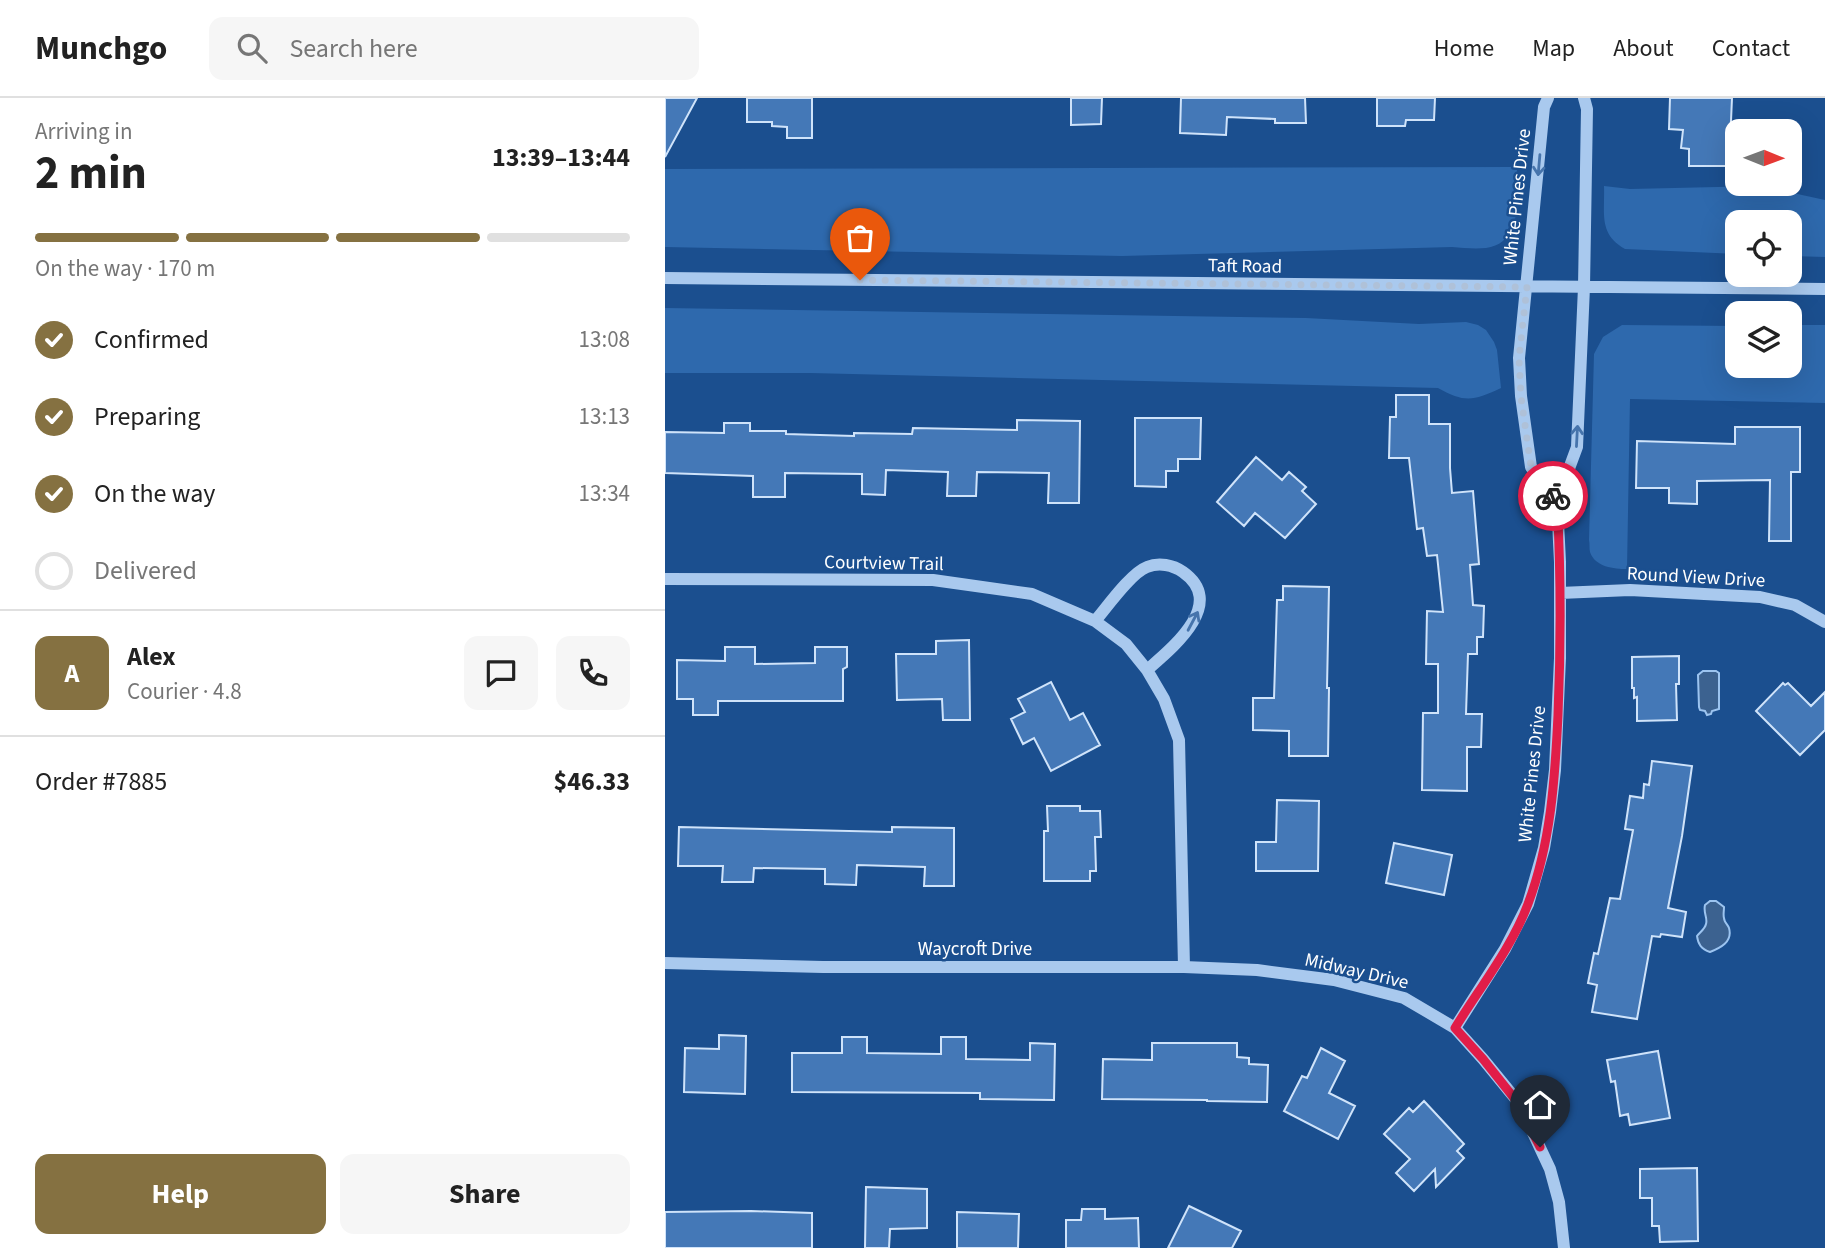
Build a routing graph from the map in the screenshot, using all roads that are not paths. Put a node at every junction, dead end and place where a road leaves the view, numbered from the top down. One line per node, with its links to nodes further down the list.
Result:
1 (1548, 98): 4 (street, White Pines Drive, one-way to 4)
2 (1584, 98): 5 (street, White Pines Drive)
3 (665, 278): 4 (street, Taft Road)
4 (1527, 287): 5 (street, Taft Road); 7 (street, White Pines Drive)
5 (1584, 287): 6 (street, Taft Road); 7 (street, White Pines Drive, one-way to 5)
6 (1825, 289)
7 (1557, 501): 9 (street, White Pines Drive)
8 (665, 579): 10 (street, Courtview Trail)
9 (1560, 593): 11 (street, Round View Drive); 16 (street, White Pines Drive)
10 (1095, 621): 12 (street, Courtview Trail); 12 (street, one-way to 10)
11 (1825, 622)
12 (1147, 670): 14 (street, Courtview Trail)
13 (665, 963): 14 (street, Waycroft Drive)
14 (1184, 967): 15 (street, Waycroft Drive)
15 (1285, 974): 16 (street, Midway Drive)
16 (1455, 1028): 17 (street, Midway Drive)
17 (1564, 1248)

